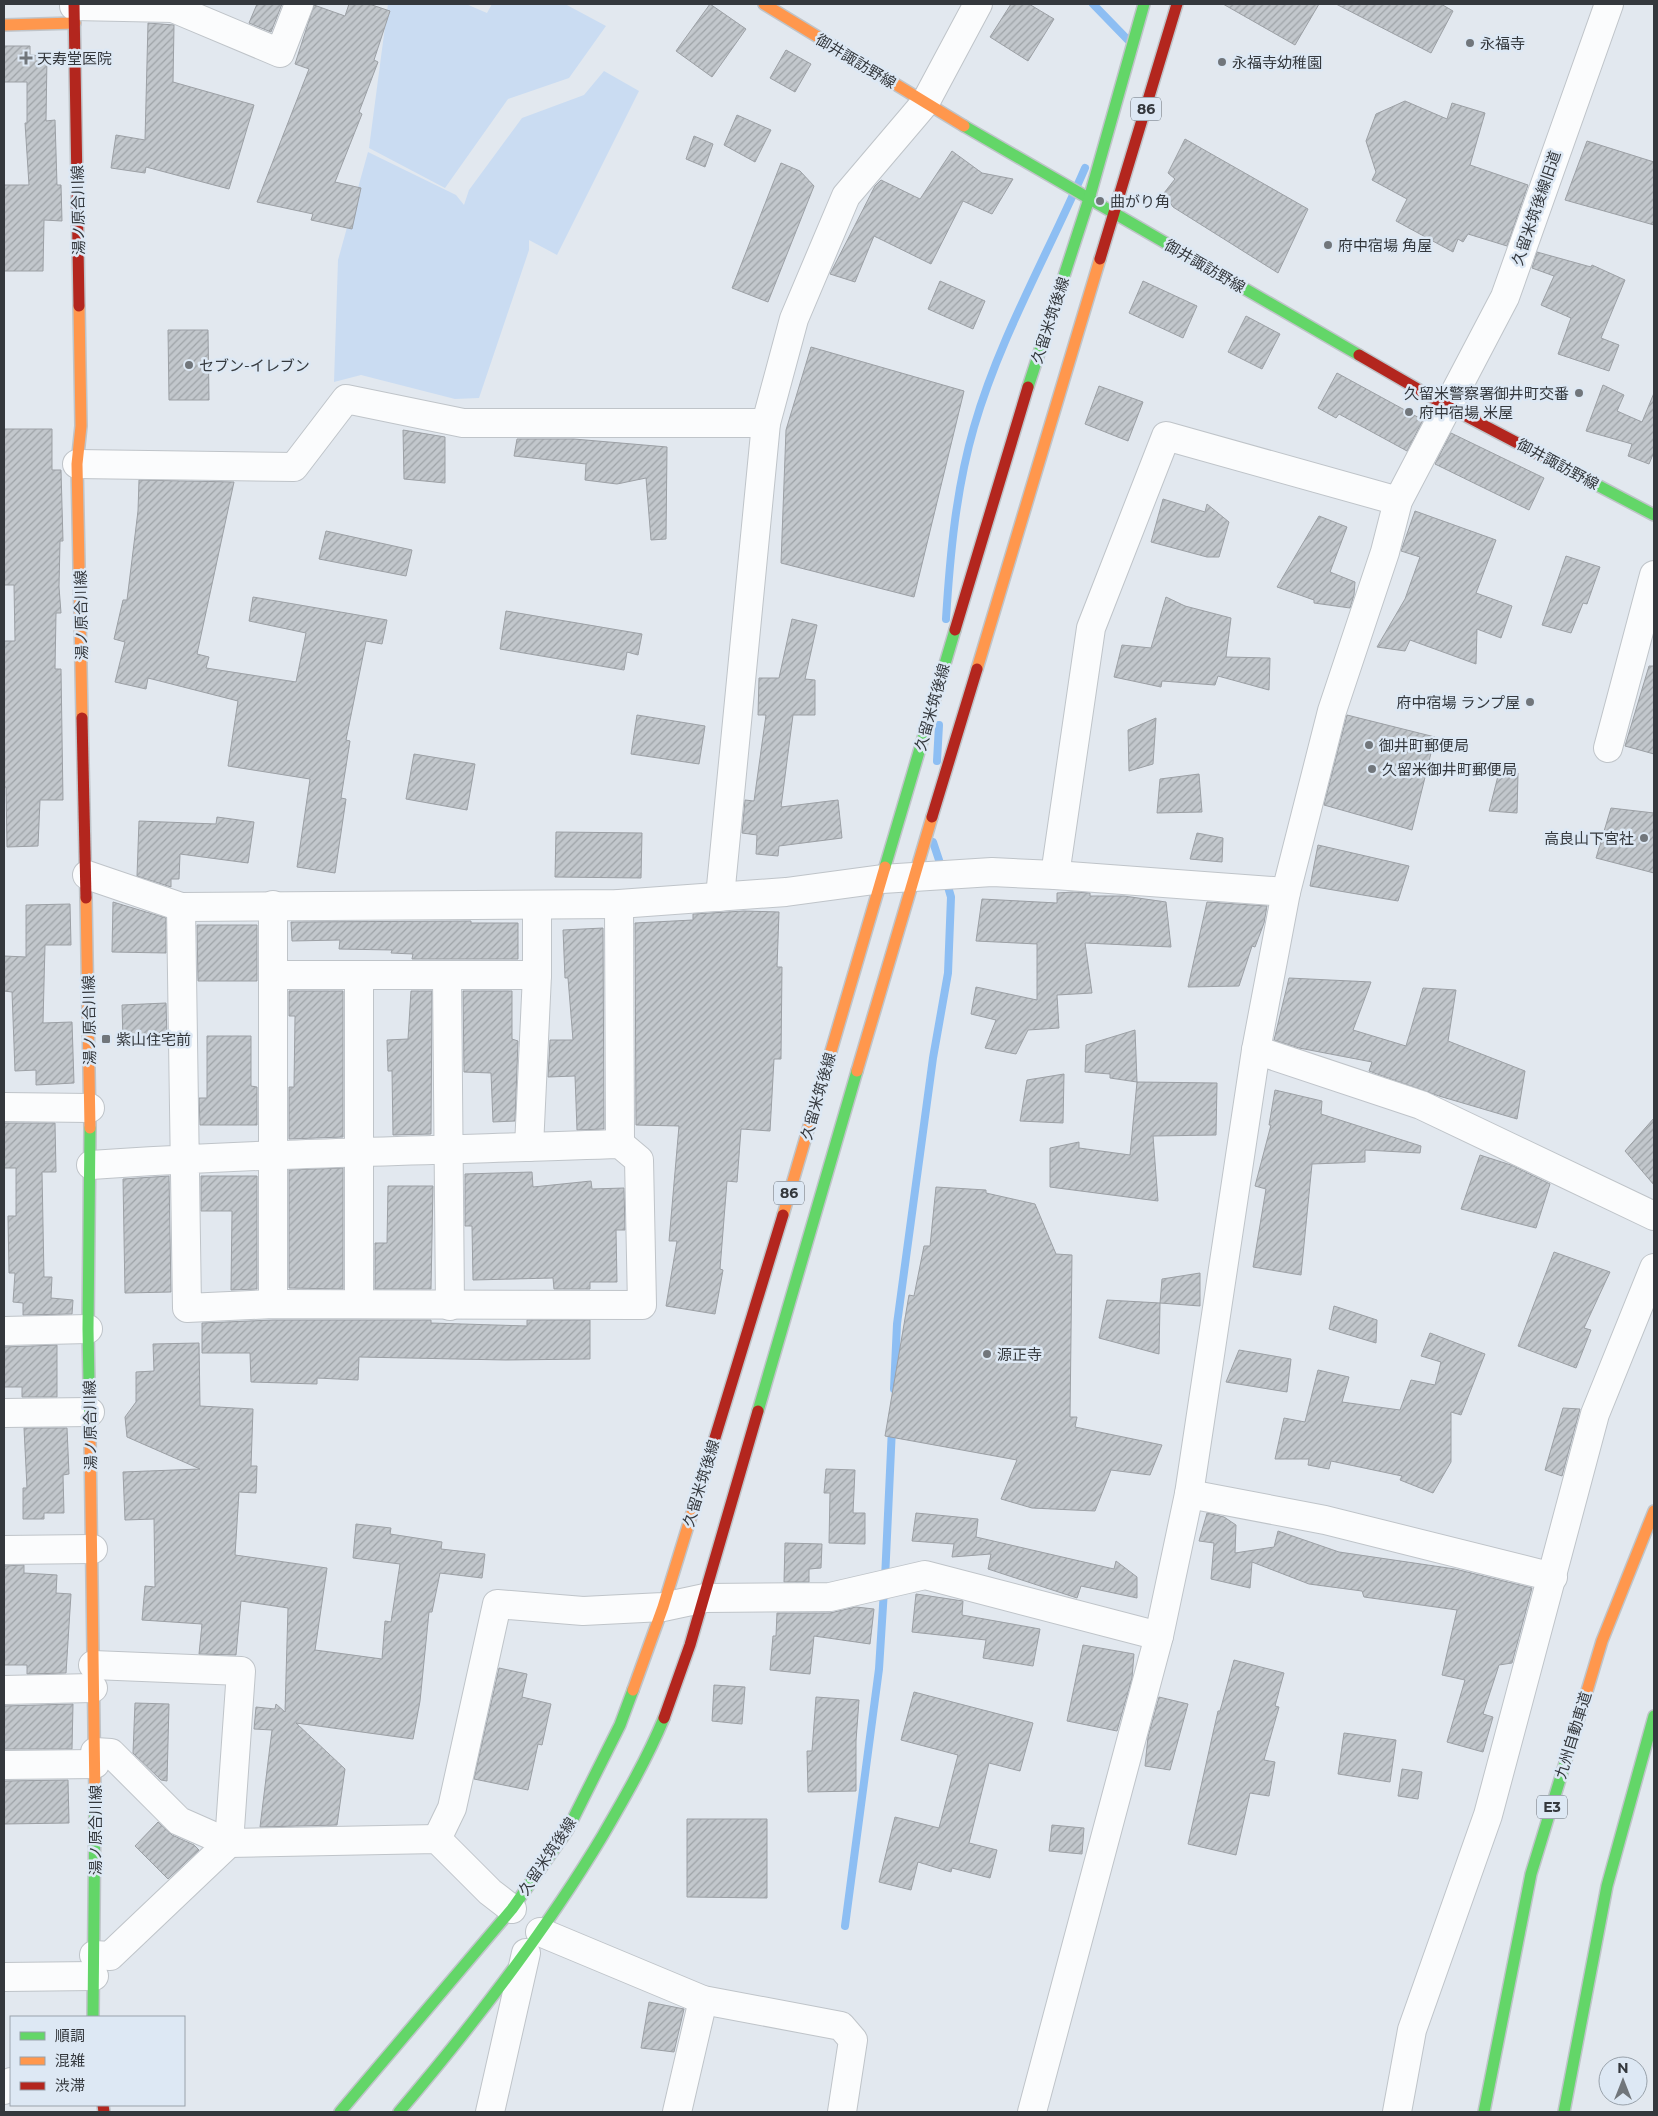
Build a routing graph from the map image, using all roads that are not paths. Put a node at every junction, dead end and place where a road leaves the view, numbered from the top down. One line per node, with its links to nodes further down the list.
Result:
1 (299, 4): 7 (street)
2 (764, 4): 10 (main road, 御井諏訪野線)
3 (978, 4): 10 (street)
4 (1144, 4): 11 (main road, 久留米筑後線 / 86)
5 (1177, 4): 12 (main road, 久留米筑後線 / 86)
6 (1609, 4): 13 (street, 久留米筑後線旧道)
7 (174, 6): 8 (street)
8 (74, 11): 9 (main road); 15 (main road, 湯ノ原合川線)
9 (4, 25)
10 (925, 103): 11 (main road, 御井諏訪野線); 14 (street)
11 (1089, 199): 12 (main road, 御井諏訪野線); 23 (main road, 久留米筑後線 / 86)
12 (1114, 214): 13 (main road, 御井諏訪野線); 22 (main road, 久留米筑後線 / 86)
13 (1447, 406): 16 (street, 久留米筑後線旧道); 17 (main road, 御井諏訪野線)
14 (766, 423): 15 (street); 25 (street)
15 (77, 464): 20 (main road, 湯ノ原合川線)
16 (1398, 501): 21 (street); 24 (street, 久留米筑後線旧道)
17 (1654, 515)
18 (1654, 575): 19 (street)
19 (1608, 748)
20 (87, 875): 29 (street); 36 (main road, 湯ノ原合川線)
21 (1055, 875): 22 (street); 24 (street)
22 (914, 877): 23 (street); 58 (main road, 久留米筑後線 / 86)
23 (882, 879): 25 (street); 59 (main road, 久留米筑後線 / 86)
24 (1286, 892): 34 (street, 久留米筑後線旧道)
25 (720, 897): 26 (street)
26 (619, 904): 28 (street); 37 (street)
27 (273, 905): 28 (street); 29 (street); 31 (street)
28 (537, 905): 30 (street)
29 (181, 907): 42 (street)
30 (537, 974): 33 (street); 38 (street)
31 (273, 975): 32 (street); 41 (street)
32 (359, 976): 33 (street); 40 (street)
33 (448, 976): 39 (street)
34 (1256, 1050): 44 (street); 53 (street, 久留米筑後線旧道)
35 (4, 1107): 36 (street)
36 (90, 1108): 43 (main road, 湯ノ原合川線)
37 (620, 1144): 38 (street); 48 (street)
38 (529, 1147): 39 (street)
39 (449, 1148): 40 (street); 48 (street)
40 (359, 1153): 41 (street); 47 (street)
41 (273, 1155): 42 (street); 46 (street)
42 (185, 1158): 43 (street); 46 (street)
43 (91, 1164): 49 (main road, 湯ノ原合川線)
44 (1654, 1216)
45 (1654, 1268): 57 (street)
46 (273, 1304): 47 (street)
47 (359, 1304): 48 (street)
48 (450, 1306)
49 (88, 1329): 50 (street); 51 (main road, 湯ノ原合川線)
50 (4, 1331)
51 (90, 1412): 52 (street); 55 (main road, 湯ノ原合川線)
52 (4, 1413)
53 (1189, 1494): 57 (street); 60 (street, 久留米筑後線旧道)
54 (1654, 1511): 81 (main road, 九州自動車道 / E3)
55 (93, 1549): 56 (street); 61 (main road, 湯ノ原合川線)
56 (4, 1550)
57 (1553, 1577): 80 (street)
58 (705, 1598): 59 (street); 60 (street); 69 (main road, 久留米筑後線 / 86)
59 (663, 1607): 66 (street); 68 (main road, 久留米筑後線 / 86)
60 (1159, 1636): 79 (street, 久留米筑後線旧道)
61 (93, 1677): 62 (street); 64 (main road, 湯ノ原合川線); 67 (street)
62 (4, 1690)
63 (1654, 1716): 82 (main road)
64 (95, 1758): 65 (street); 67 (street); 70 (main road, 湯ノ原合川線)
65 (4, 1766)
66 (438, 1839): 67 (street); 68 (street)
67 (229, 1843): 70 (street)
68 (512, 1909): 74 (main road, 久留米筑後線 / 86)
69 (533, 1942): 72 (street); 75 (main road, 久留米筑後線 / 86); 76 (street)
70 (94, 1966): 71 (street); 73 (main road, 湯ノ原合川線)
71 (4, 1977)
72 (703, 2000): 77 (street); 78 (street)
73 (94, 2016)
74 (340, 2112)
75 (399, 2112)
76 (490, 2112)
77 (676, 2112)
78 (842, 2112)
79 (1032, 2112)
80 (1397, 2112)
81 (1484, 2112)
82 (1564, 2112)

